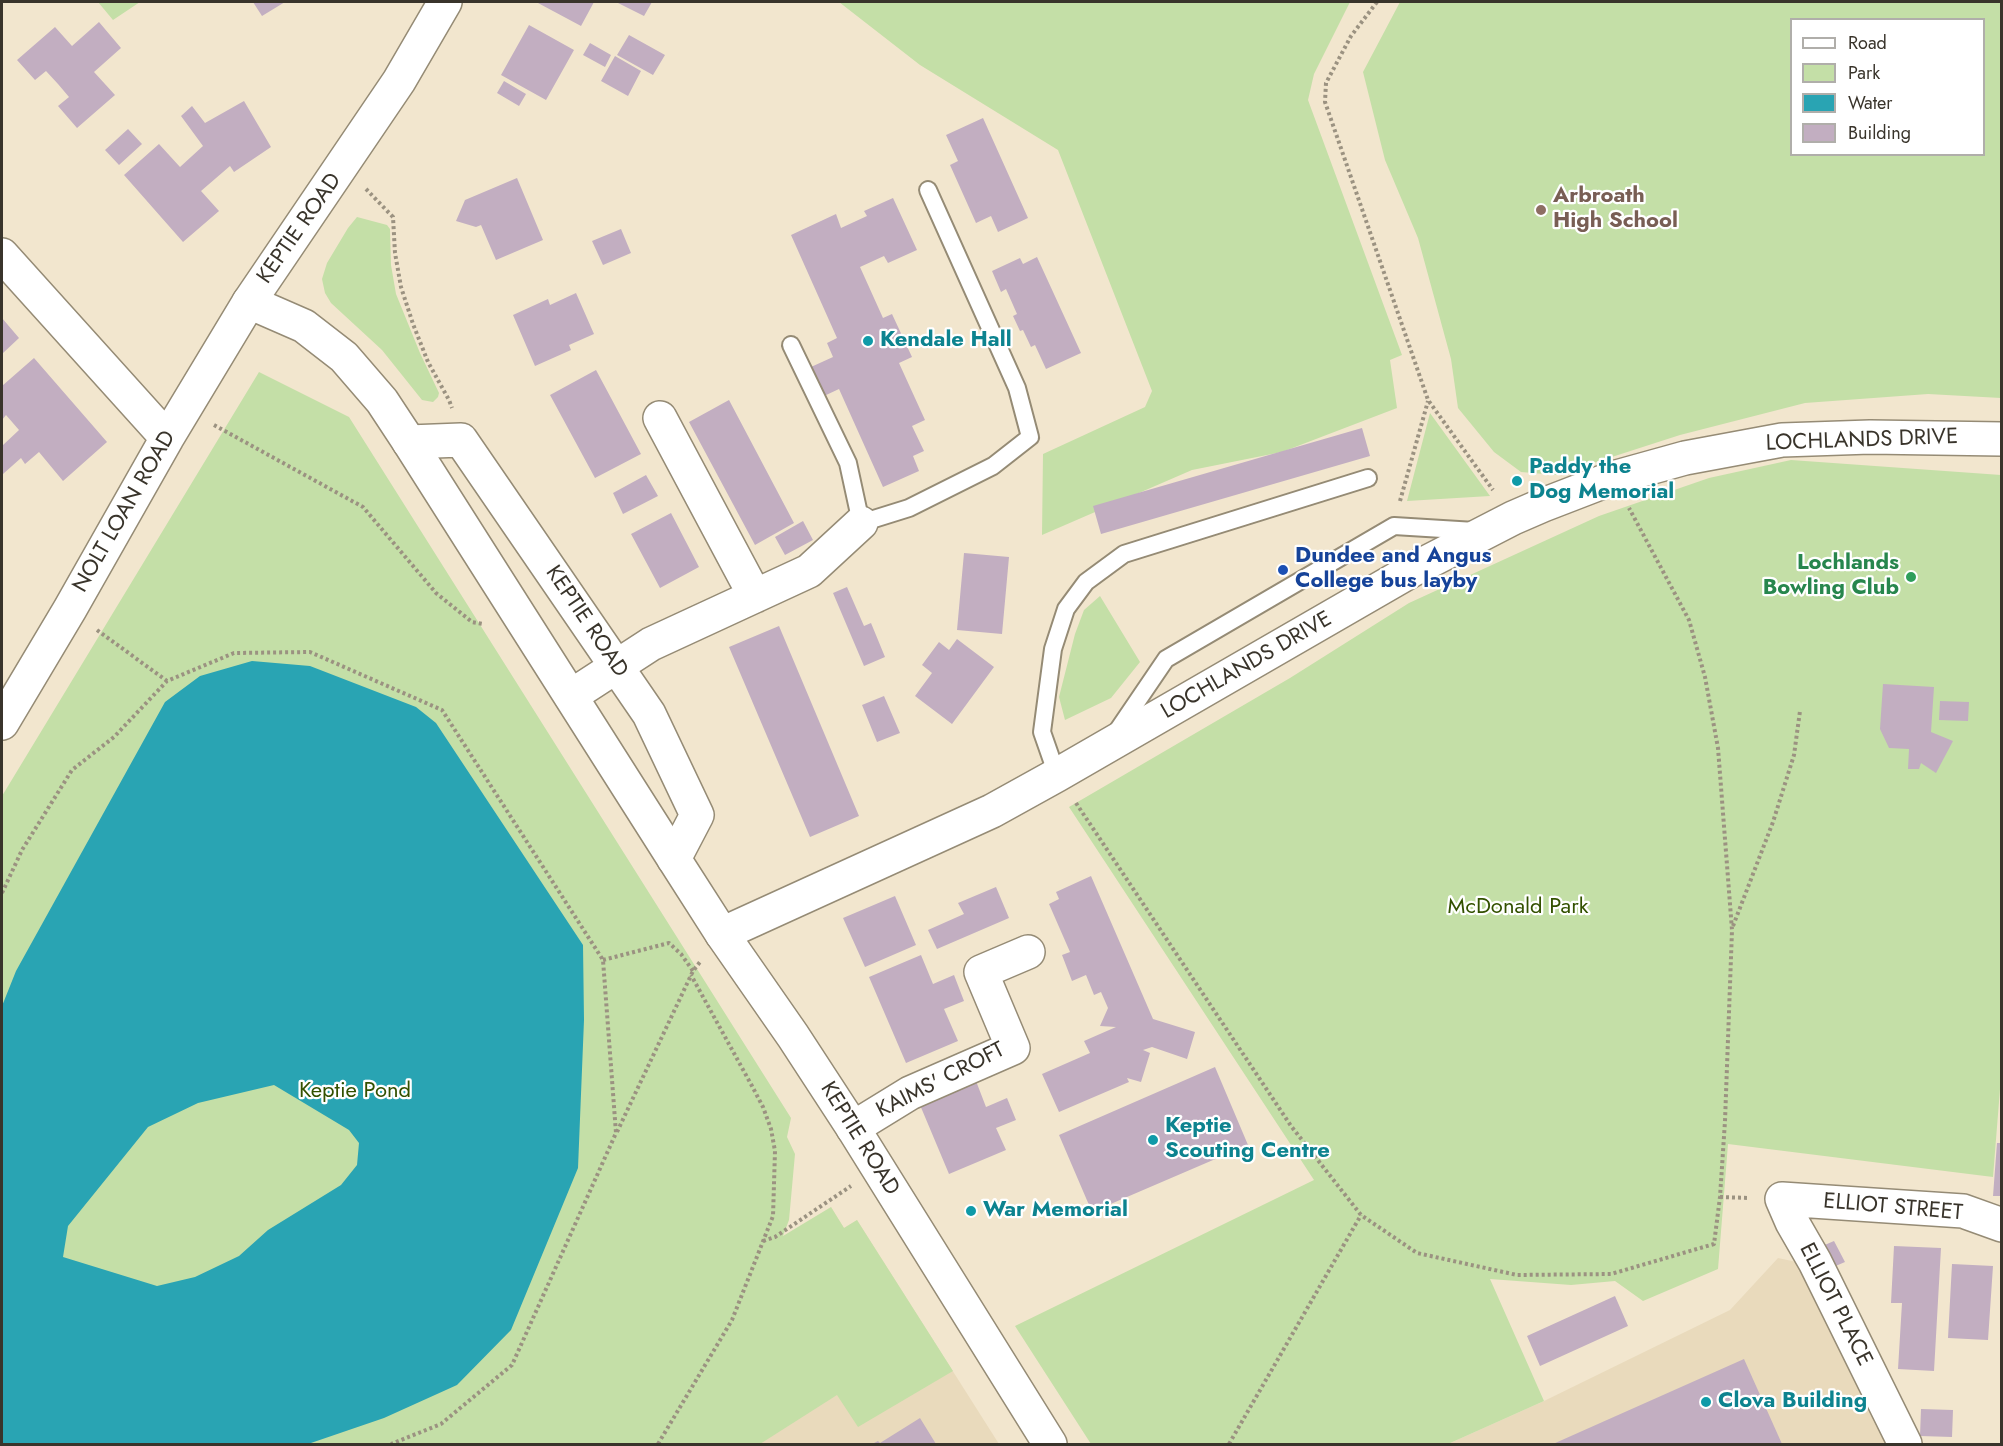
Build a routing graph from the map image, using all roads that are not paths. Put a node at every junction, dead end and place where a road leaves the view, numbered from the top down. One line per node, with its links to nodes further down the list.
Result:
1 (445, 2): 4 (street, KEPTIE ROAD)
2 (927, 190): 11 (lane)
3 (2, 255): 7 (street)
4 (249, 302): 7 (street, NOLT LOAN ROAD); 9 (street, KEPTIE ROAD)
5 (791, 345): 11 (lane)
6 (660, 418): 13 (street)
7 (167, 438): 16 (street, NOLT LOAN ROAD)
8 (2001, 439): 12 (street, LOCHLANDS DRIVE)
9 (409, 442): 14 (street, KEPTIE ROAD); 15 (street, KEPTIE ROAD)
10 (1368, 478): 18 (lane)
11 (861, 523): 13 (street)
12 (1500, 524): 17 (street, LOCHLANDS DRIVE); 17 (lane)
13 (755, 596): 14 (street)
14 (616, 667): 15 (street); 19 (street, KEPTIE ROAD)
15 (571, 696): 19 (street, KEPTIE ROAD)
16 (2, 723)
17 (1106, 747): 18 (street, LOCHLANDS DRIVE)
18 (1057, 775): 20 (street, LOCHLANDS DRIVE)
19 (674, 859): 20 (street, KEPTIE ROAD)
20 (723, 934): 22 (street, KEPTIE ROAD)
21 (1028, 952): 22 (street, KAIMS' CROFT)
22 (853, 1128): 25 (street, KEPTIE ROAD)
23 (1782, 1198): 24 (street, ELLIOT STREET); 26 (street, ELLIOT PLACE)
24 (2001, 1225)
25 (1043, 1434)
26 (1905, 1444)

